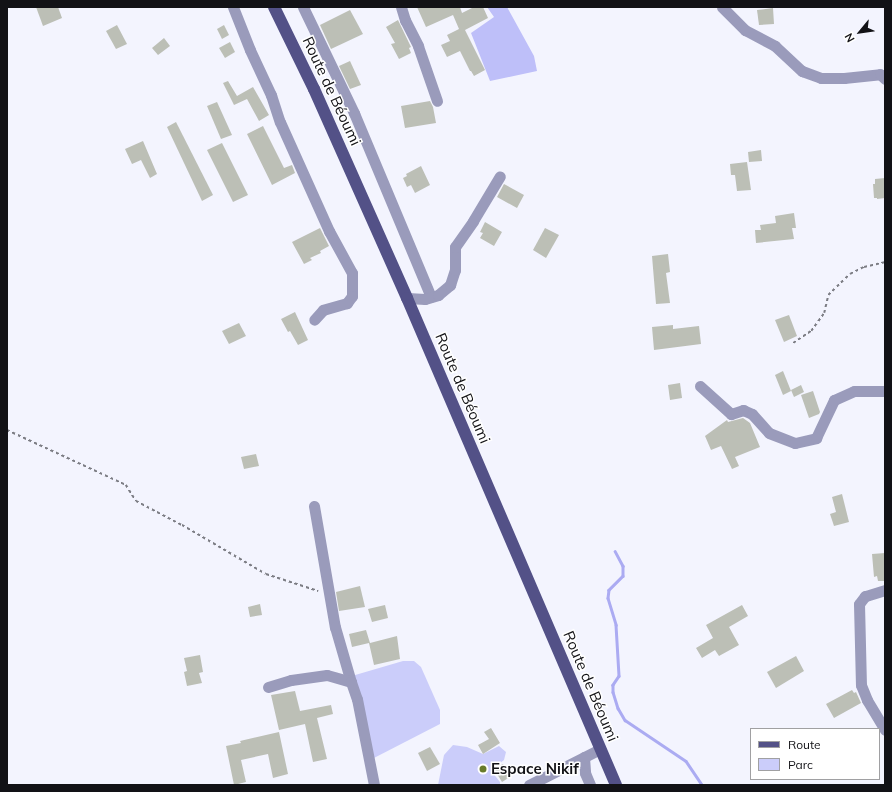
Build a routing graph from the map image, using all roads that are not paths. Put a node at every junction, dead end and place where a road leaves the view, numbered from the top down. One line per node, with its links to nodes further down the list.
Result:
1 (233, 7): 11 (street)
2 (274, 7): 9 (main road, Route de Béoumi)
3 (303, 7): 10 (street)
4 (401, 7): 7 (street)
5 (722, 7): 6 (street)
6 (885, 79)
7 (437, 101)
8 (500, 176): 10 (street)
9 (407, 298): 10 (street); 19 (main road, Route de Béoumi)
10 (431, 298)
11 (314, 320)
12 (700, 386): 13 (street)
13 (885, 391)
14 (314, 506): 16 (street)
15 (885, 590): 18 (street)
16 (351, 682): 17 (street); 21 (street)
17 (268, 687)
18 (885, 730)
19 (600, 749): 20 (street); 24 (main road, Route de Béoumi)
20 (584, 757): 22 (street); 23 (street)
21 (374, 785)
22 (529, 785)
23 (590, 785)
24 (616, 785)

